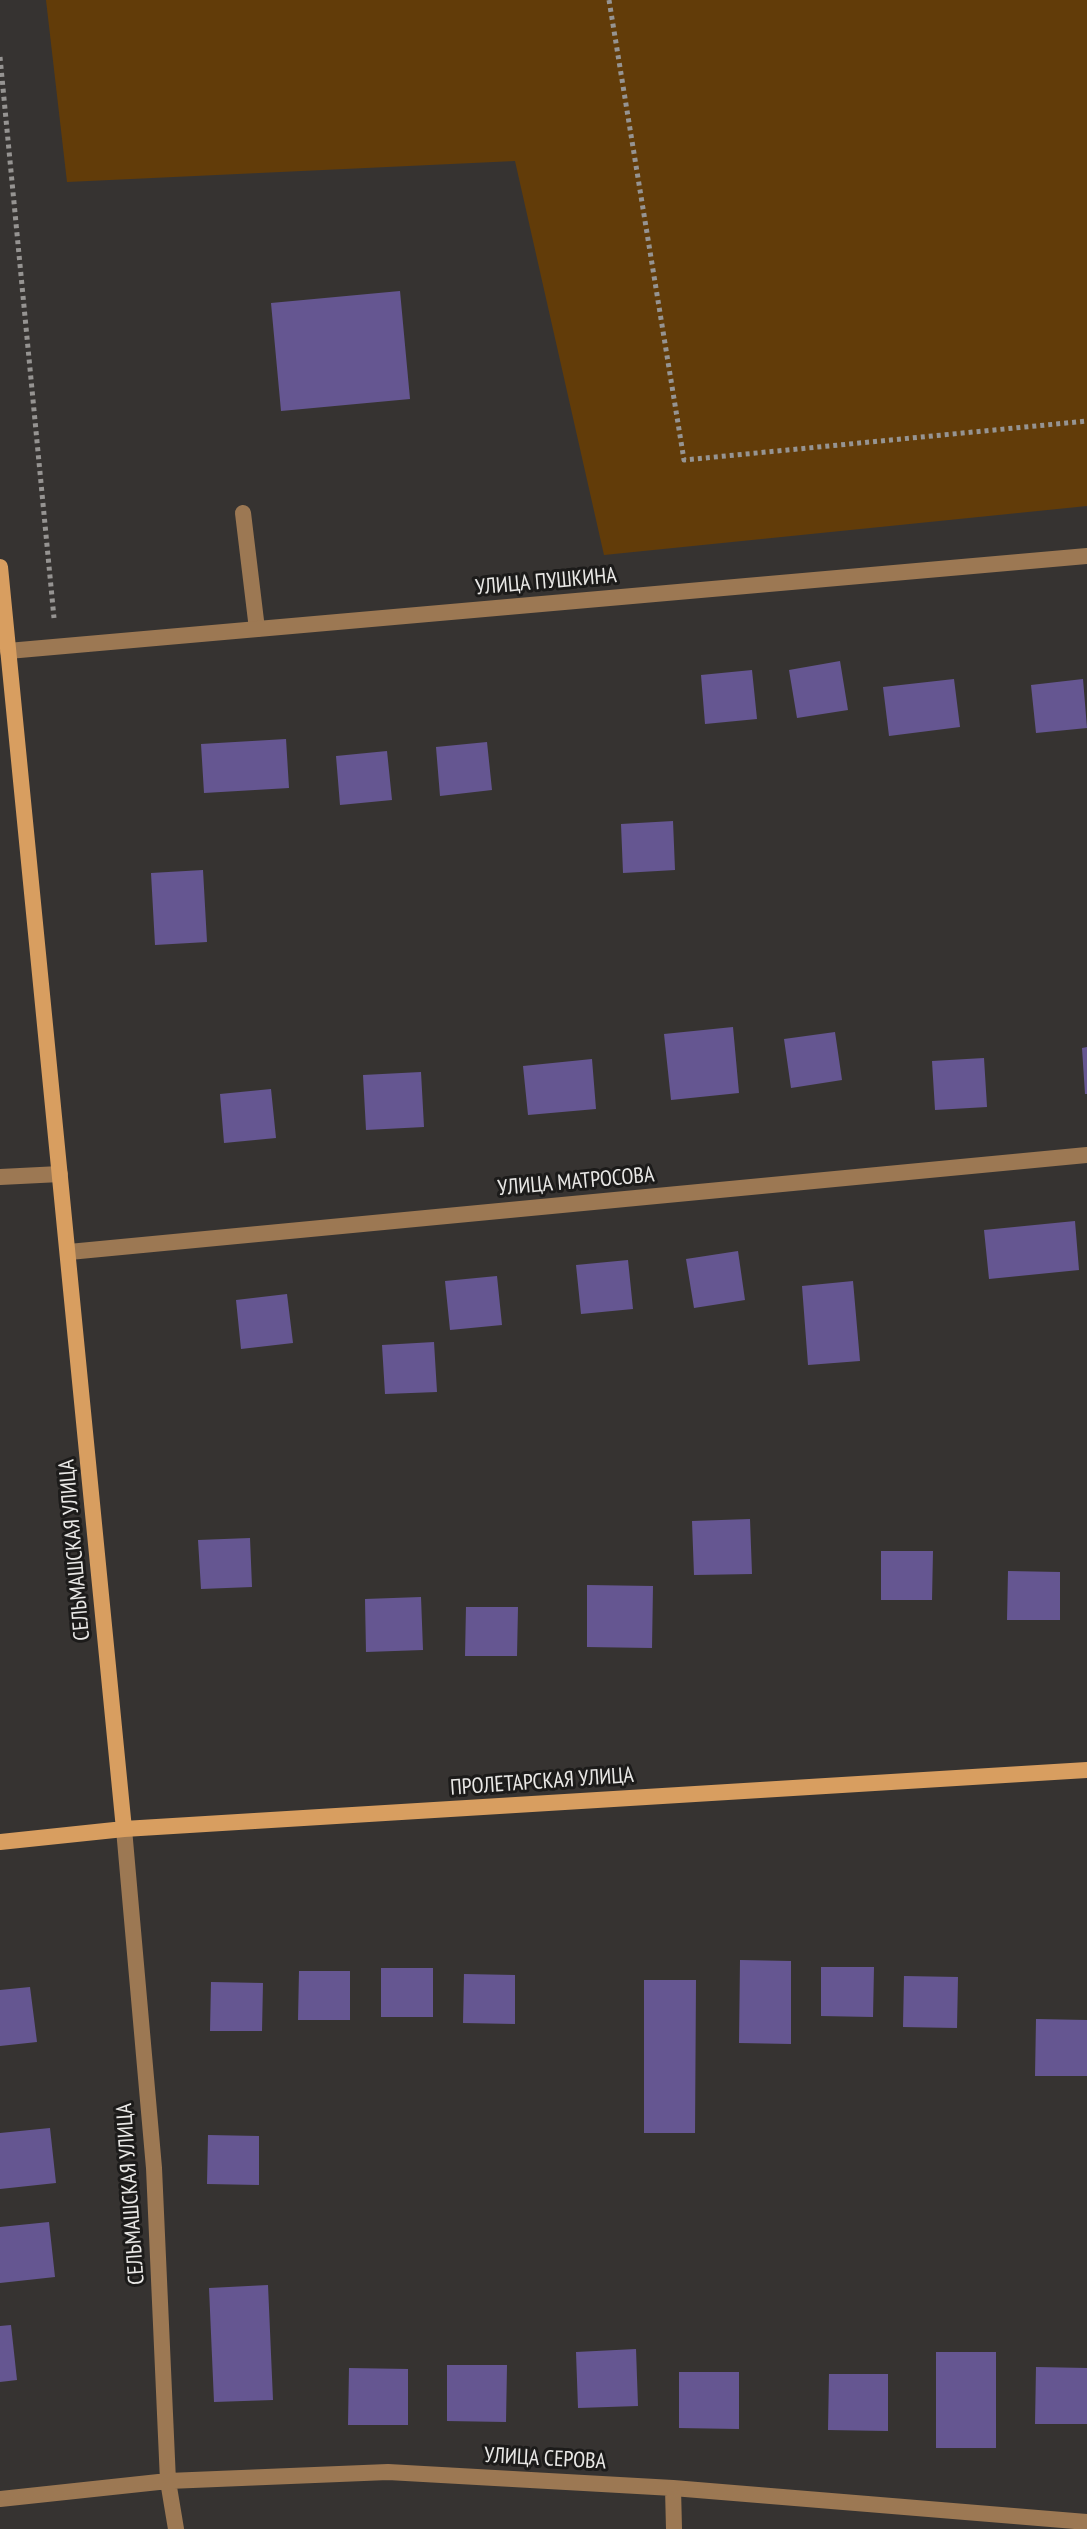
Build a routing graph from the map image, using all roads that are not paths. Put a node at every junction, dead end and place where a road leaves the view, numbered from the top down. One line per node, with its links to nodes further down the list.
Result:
1 (243, 513): 4 (street)
2 (1087, 556): 4 (street, УЛИЦА ПУШКИНА)
3 (0, 567): 5 (main road, СЕЛЬМАШСКАЯ УЛИЦА)
4 (257, 629): 5 (street, УЛИЦА ПУШКИНА)
5 (8, 651): 7 (main road, СЕЛЬМАШСКАЯ УЛИЦА)
6 (1087, 1155): 9 (street, УЛИЦА МАТРОСОВА)
7 (60, 1174): 8 (street); 9 (main road, СЕЛЬМАШСКАЯ УЛИЦА)
8 (0, 1177)
9 (69, 1252): 11 (main road, СЕЛЬМАШСКАЯ УЛИЦА)
10 (1087, 1770): 11 (main road, ПРОЛЕТАРСКАЯ УЛИЦА)
11 (124, 1829): 12 (main road, ПРОЛЕТАРСКАЯ УЛИЦА); 13 (street, СЕЛЬМАШСКАЯ УЛИЦА)
12 (0, 1842)
13 (168, 2481): 14 (street, УЛИЦА СЕРОВА); 15 (street, УЛИЦА СЕРОВА); 18 (street, СЕЛЬМАШСКАЯ УЛИЦА)
14 (673, 2488): 17 (street, УЛИЦА СЕРОВА); 19 (street)
15 (0, 2499)
16 (1087, 2522): 17 (street, УЛИЦА СЕРОВА)
17 (1022, 2524)
18 (176, 2529)
19 (674, 2529)

